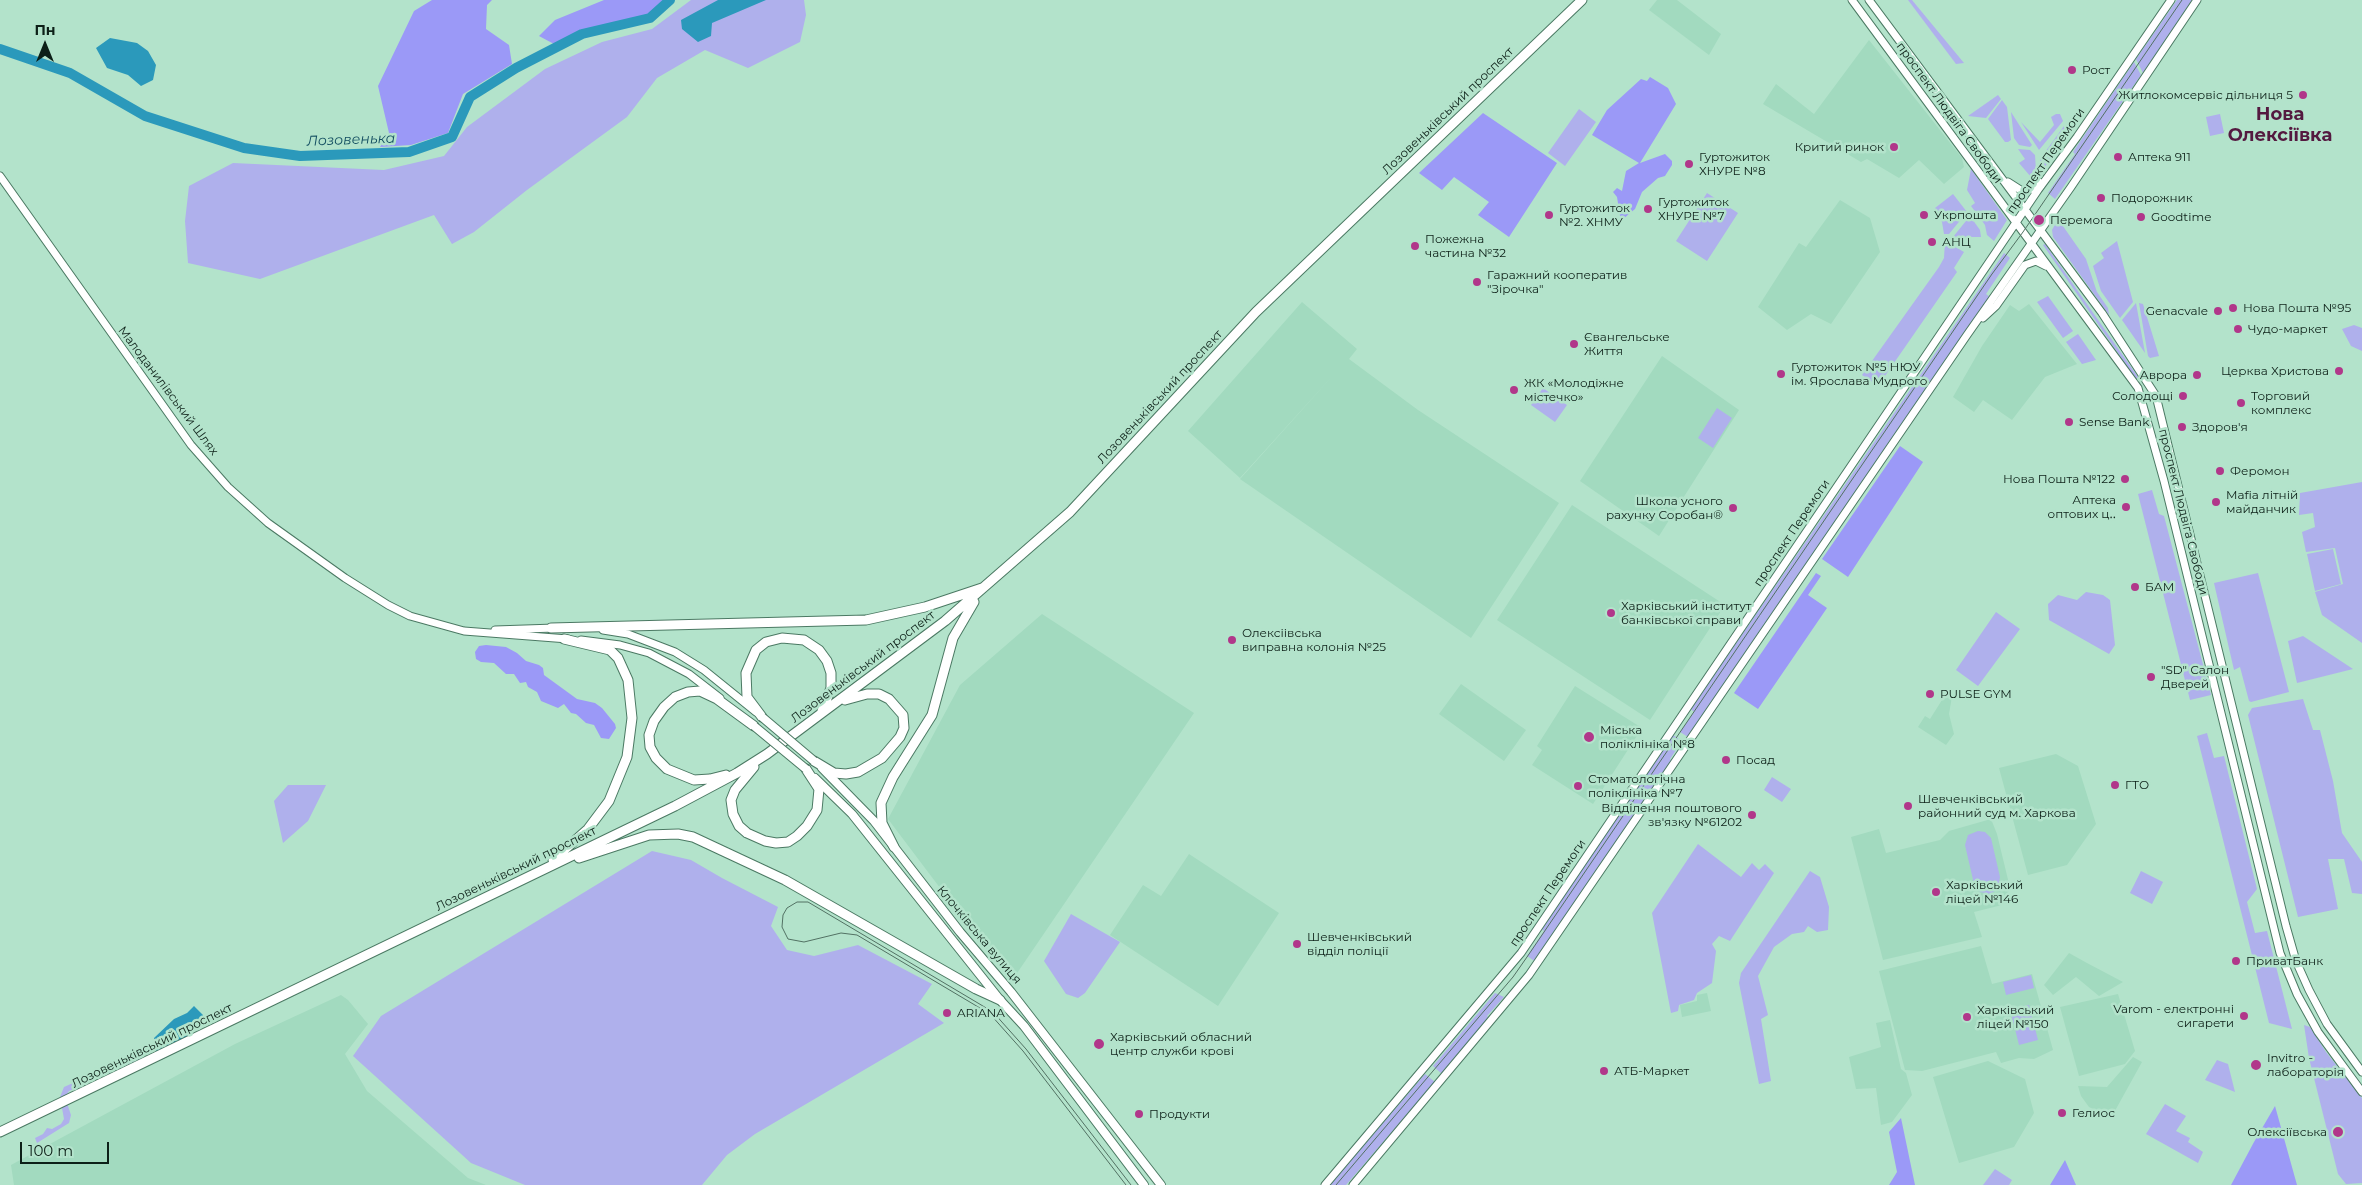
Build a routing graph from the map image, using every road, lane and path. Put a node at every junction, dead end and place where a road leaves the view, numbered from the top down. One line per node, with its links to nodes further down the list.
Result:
1 (1582, 0): 15 (highway, Лозовеньківський проспект)
2 (1852, 0): 10 (main road, проспект Людвіга Свободи)
3 (1869, 0): 7 (main road, проспект Людвіга Свободи)
4 (2171, 0): 6 (main road, проспект Перемоги)
5 (2198, 0): 11 (main road)
6 (2077, 137): 7 (main road); 9 (main road, проспект Перемоги)
7 (1995, 169): 9 (main road, проспект Людвіга Свободи)
8 (0, 176): 17 (main road, Малоданилівський Шлях)
9 (2025, 210): 10 (main road, проспект Перемоги); 11 (main road, проспект Людвіга Свободи)
10 (2016, 222): 12 (main road, проспект Людвіга Свободи); 33 (main road, проспект Перемоги)
11 (2040, 230): 12 (main road); 28 (main road, проспект Людвіга Свободи)
12 (2031, 243): 13 (main road, проспект Людвіга Свободи); 14 (main road)
13 (2051, 269): 14 (main road); 29 (main road, проспект Людвіга Свободи)
14 (1973, 327): 34 (main road)
15 (989, 585): 16 (highway); 19 (highway, Лозовеньківський проспект); 25 (highway)
16 (551, 628): 17 (main road); 20 (main road)
17 (464, 631): 18 (main road)
18 (564, 639): 21 (main road); 26 (highway)
19 (821, 714): 20 (highway); 22 (highway, Лозовеньківський проспект); 23 (highway)
20 (762, 717): 23 (main road, Клочківська вулиця, bridge)
21 (754, 726): 22 (highway); 24 (main road, Клочківська вулиця, bridge)
22 (767, 754): 24 (highway); 26 (highway, Лозовеньківський проспект)
23 (814, 761): 25 (main road, Клочківська вулиця)
24 (806, 769): 27 (main road, Клочківська вулиця)
25 (894, 847): 32 (main road, Клочківська вулиця)
26 (534, 873): 27 (highway); 30 (highway, Лозовеньківський проспект)
27 (1000, 1000): 31 (main road, Клочківська вулиця)
28 (2362, 1072)
29 (2362, 1092)
30 (0, 1132)
31 (1144, 1185)
32 (1161, 1185)
33 (1325, 1185)
34 (1353, 1185)

